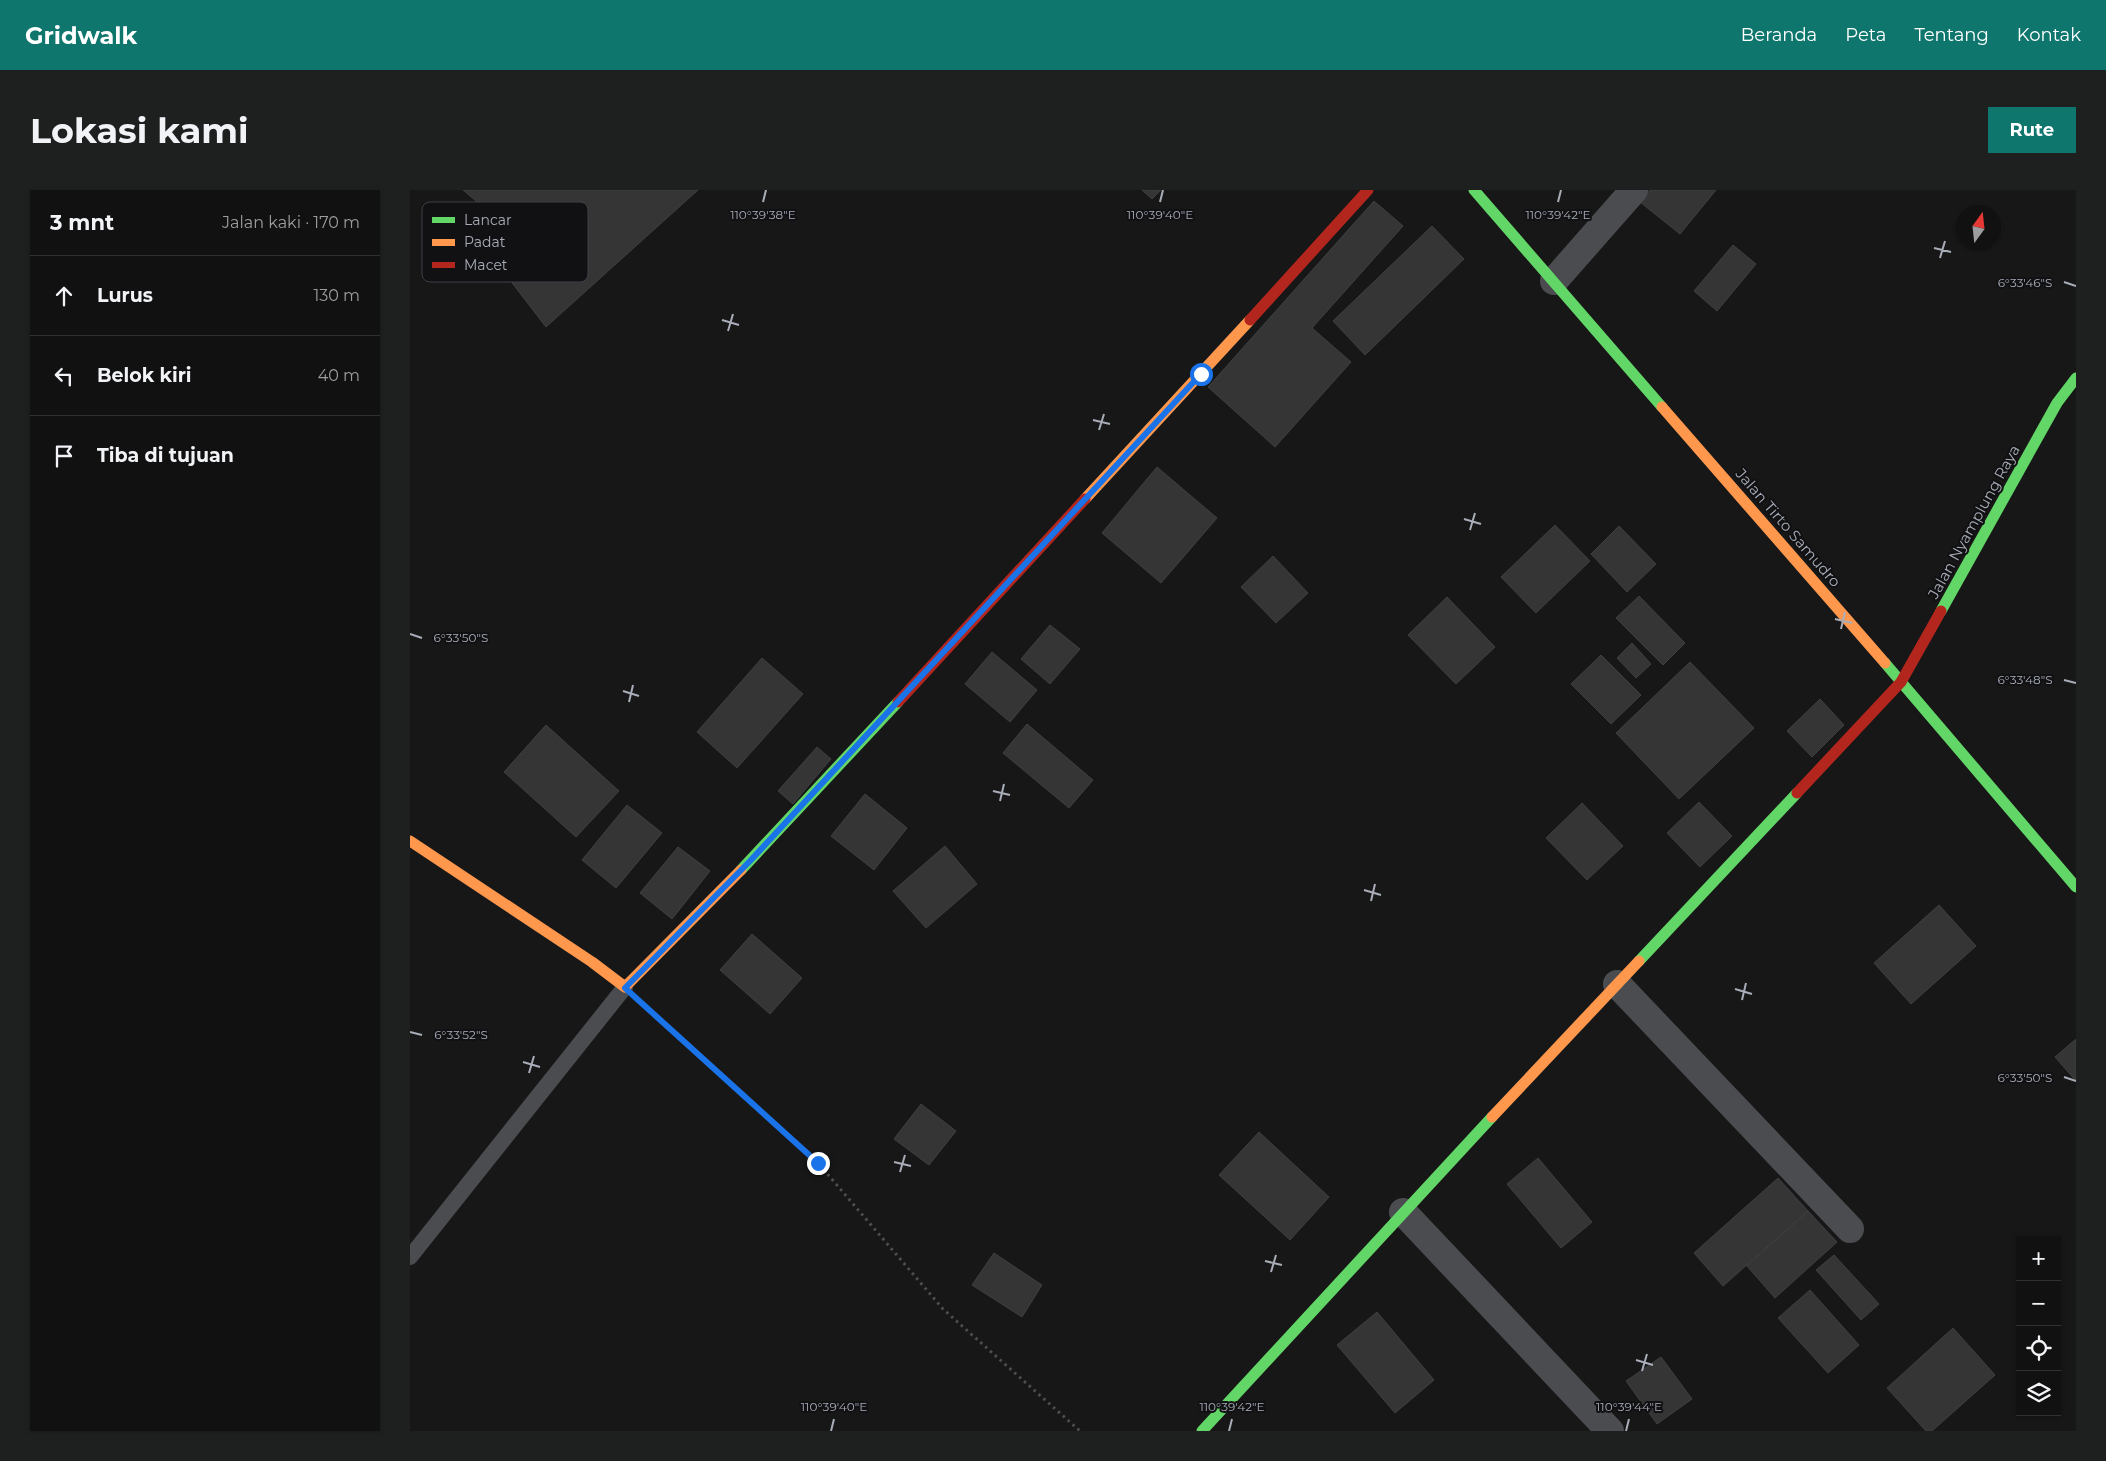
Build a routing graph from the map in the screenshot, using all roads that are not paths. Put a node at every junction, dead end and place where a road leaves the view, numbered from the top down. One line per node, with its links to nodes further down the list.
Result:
1 (1368, 190): 10 (street)
2 (1474, 190): 4 (street, Jalan Tirto Samudro)
3 (1634, 190): 4 (street)
4 (1554, 280): 6 (street, Jalan Tirto Samudro)
5 (2076, 378): 6 (street, Jalan Nyamplung Raya)
6 (1901, 682): 8 (street, Jalan Tirto Samudro); 9 (street, Jalan Nyamplung Raya)
7 (410, 841): 10 (street)
8 (2076, 887)
9 (1617, 984): 11 (street, Jalan Nyamplung Raya); 12 (street)
10 (625, 988): 13 (lane)
11 (1403, 1212): 14 (street, Jalan Nyamplung Raya); 15 (street)
12 (1850, 1229)
13 (410, 1256)
14 (1202, 1431)
15 (1610, 1431)

